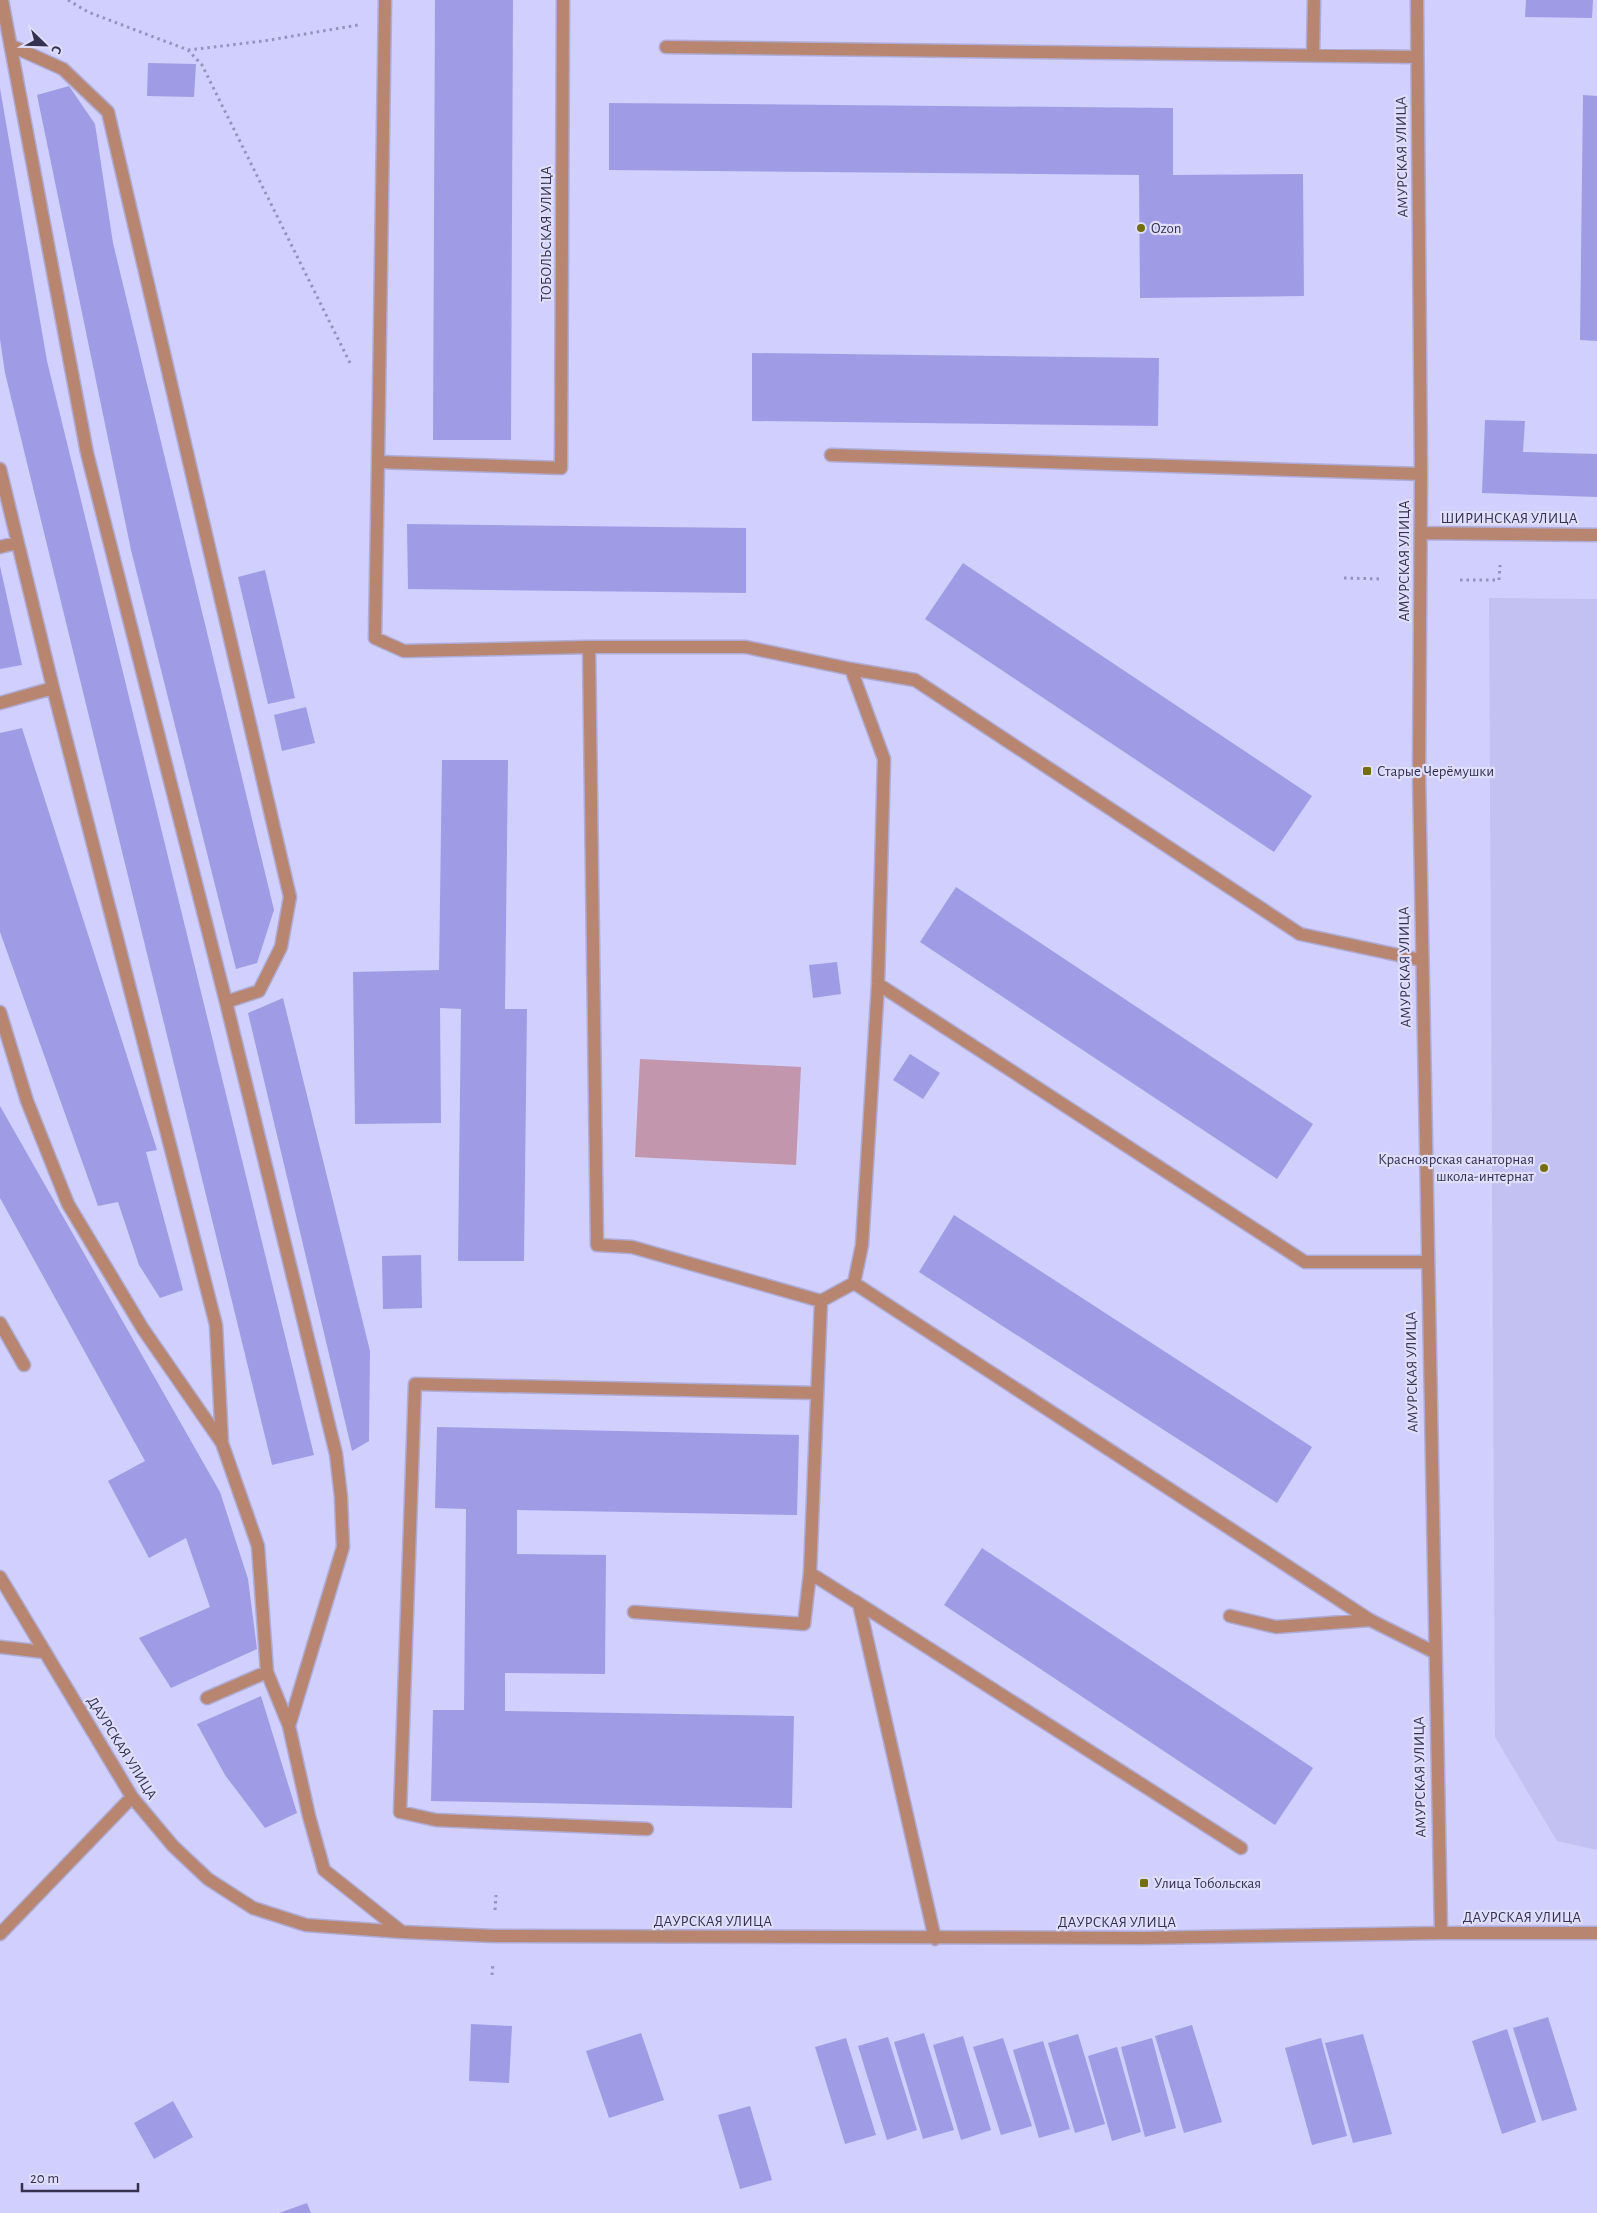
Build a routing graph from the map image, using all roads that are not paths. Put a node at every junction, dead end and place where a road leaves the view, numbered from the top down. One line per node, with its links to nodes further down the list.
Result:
1 (2, 0): 6 (street)
2 (385, 0): 11 (street)
3 (563, 0): 11 (street, ТОБОЛЬСКАЯ УЛИЦА)
4 (1314, 0): 8 (street)
5 (1417, 0): 9 (street, АМУРСКАЯ УЛИЦА)
6 (12, 46): 24 (street); 24 (street)
7 (666, 46): 8 (street)
8 (1313, 56): 9 (street)
9 (1417, 57): 13 (street, АМУРСКАЯ УЛИЦА)
10 (831, 455): 13 (street)
11 (378, 462): 18 (street)
12 (0, 469): 16 (street)
13 (1421, 474): 14 (street, АМУРСКАЯ УЛИЦА)
14 (1421, 533): 15 (street, ШИРИНСКАЯ УЛИЦА); 22 (street, АМУРСКАЯ УЛИЦА)
15 (1597, 535)
16 (17, 543): 17 (street); 20 (street)
17 (0, 547)
18 (590, 647): 19 (street); 28 (street)
19 (852, 668): 22 (street); 23 (street)
20 (53, 688): 21 (street); 32 (street)
21 (0, 703)
22 (1421, 960): 26 (street, АМУРСКАЯ УЛИЦА)
23 (878, 984): 26 (street); 27 (street)
24 (226, 1002): 44 (street)
25 (0, 1012): 32 (street)
26 (1427, 1262): 41 (street, АМУРСКАЯ УЛИЦА)
27 (854, 1283): 28 (street); 38 (street)
28 (821, 1302): 31 (street)
29 (0, 1323): 30 (street)
30 (24, 1365)
31 (816, 1393): 33 (street); 46 (street)
32 (222, 1444): 42 (street)
33 (810, 1573): 35 (street); 36 (street)
34 (0, 1577): 40 (street, ДАУРСКАЯ УЛИЦА)
35 (859, 1604): 47 (street); 52 (street)
36 (634, 1612)
37 (1230, 1616): 38 (street)
38 (1370, 1620): 41 (street)
39 (0, 1647): 40 (street)
40 (44, 1652): 45 (street, ДАУРСКАЯ УЛИЦА)
41 (1434, 1652): 49 (street, АМУРСКАЯ УЛИЦА)
42 (267, 1672): 43 (street); 44 (street)
43 (208, 1698)
44 (289, 1726): 48 (street)
45 (132, 1797): 48 (street, ДАУРСКАЯ УЛИЦА); 50 (street)
46 (647, 1829)
47 (1241, 1848)
48 (402, 1932): 52 (street, ДАУРСКАЯ УЛИЦА)
49 (1441, 1933): 51 (street, ДАУРСКАЯ УЛИЦА); 52 (street, ДАУРСКАЯ УЛИЦА)
50 (0, 1934)
51 (1597, 1934)
52 (936, 1938)

